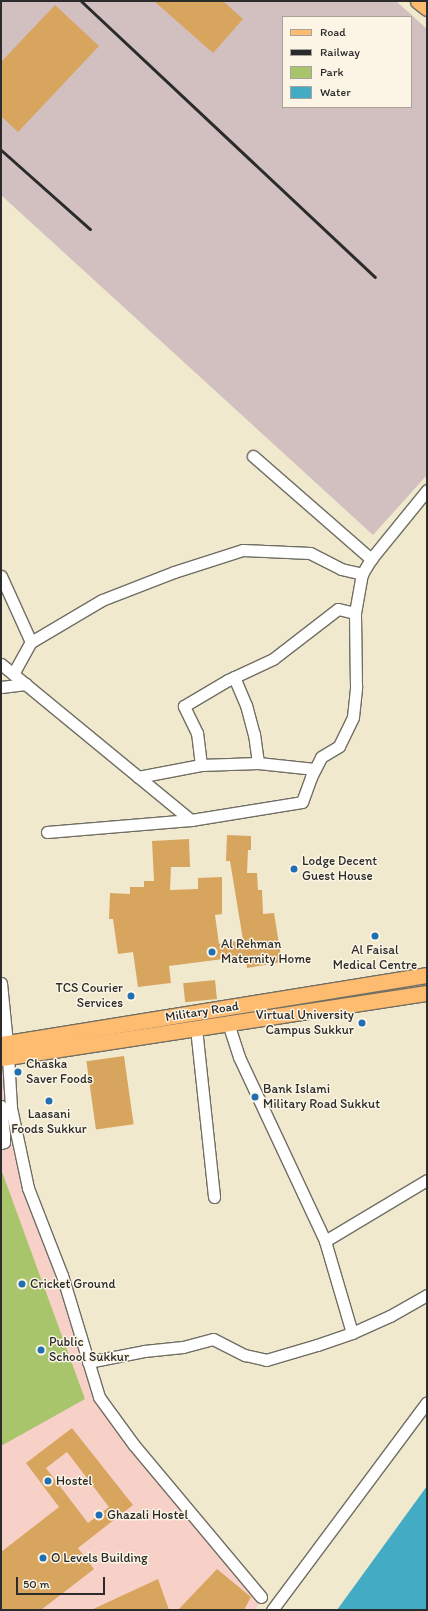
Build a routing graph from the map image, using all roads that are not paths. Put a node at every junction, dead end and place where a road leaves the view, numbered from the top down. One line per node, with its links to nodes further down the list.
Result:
1 (418, 1): 2 (main road)
2 (427, 8)
3 (253, 456): 5 (street)
4 (427, 490): 5 (street)
5 (371, 559): 6 (street)
6 (362, 574): 8 (street); 9 (street)
7 (1, 576): 9 (street)
8 (355, 613): 12 (street); 17 (street)
9 (32, 642): 11 (street)
10 (1, 664): 11 (street)
11 (14, 674): 13 (street)
12 (234, 677): 15 (street); 16 (street)
13 (26, 684): 14 (street); 18 (street)
14 (1, 687)
15 (258, 763): 16 (street); 17 (street)
16 (201, 765): 18 (street)
17 (315, 769): 19 (street)
18 (138, 777): 19 (street)
19 (190, 820): 20 (street)
20 (47, 832)
21 (427, 975): 26 (main road, Military Road)
22 (1, 983): 26 (street)
23 (427, 993): 24 (main road)
24 (228, 1023): 25 (main road); 31 (street)
25 (196, 1028): 26 (main road); 30 (street)
26 (4, 1050): 34 (street)
27 (1, 1106): 28 (street)
28 (1, 1143)
29 (427, 1180): 31 (street)
30 (214, 1197)
31 (325, 1241): 33 (street)
32 (427, 1296): 33 (street)
33 (352, 1333): 34 (street)
34 (88, 1362): 36 (street)
35 (427, 1402): 37 (street)
36 (262, 1597)
37 (272, 1610)

